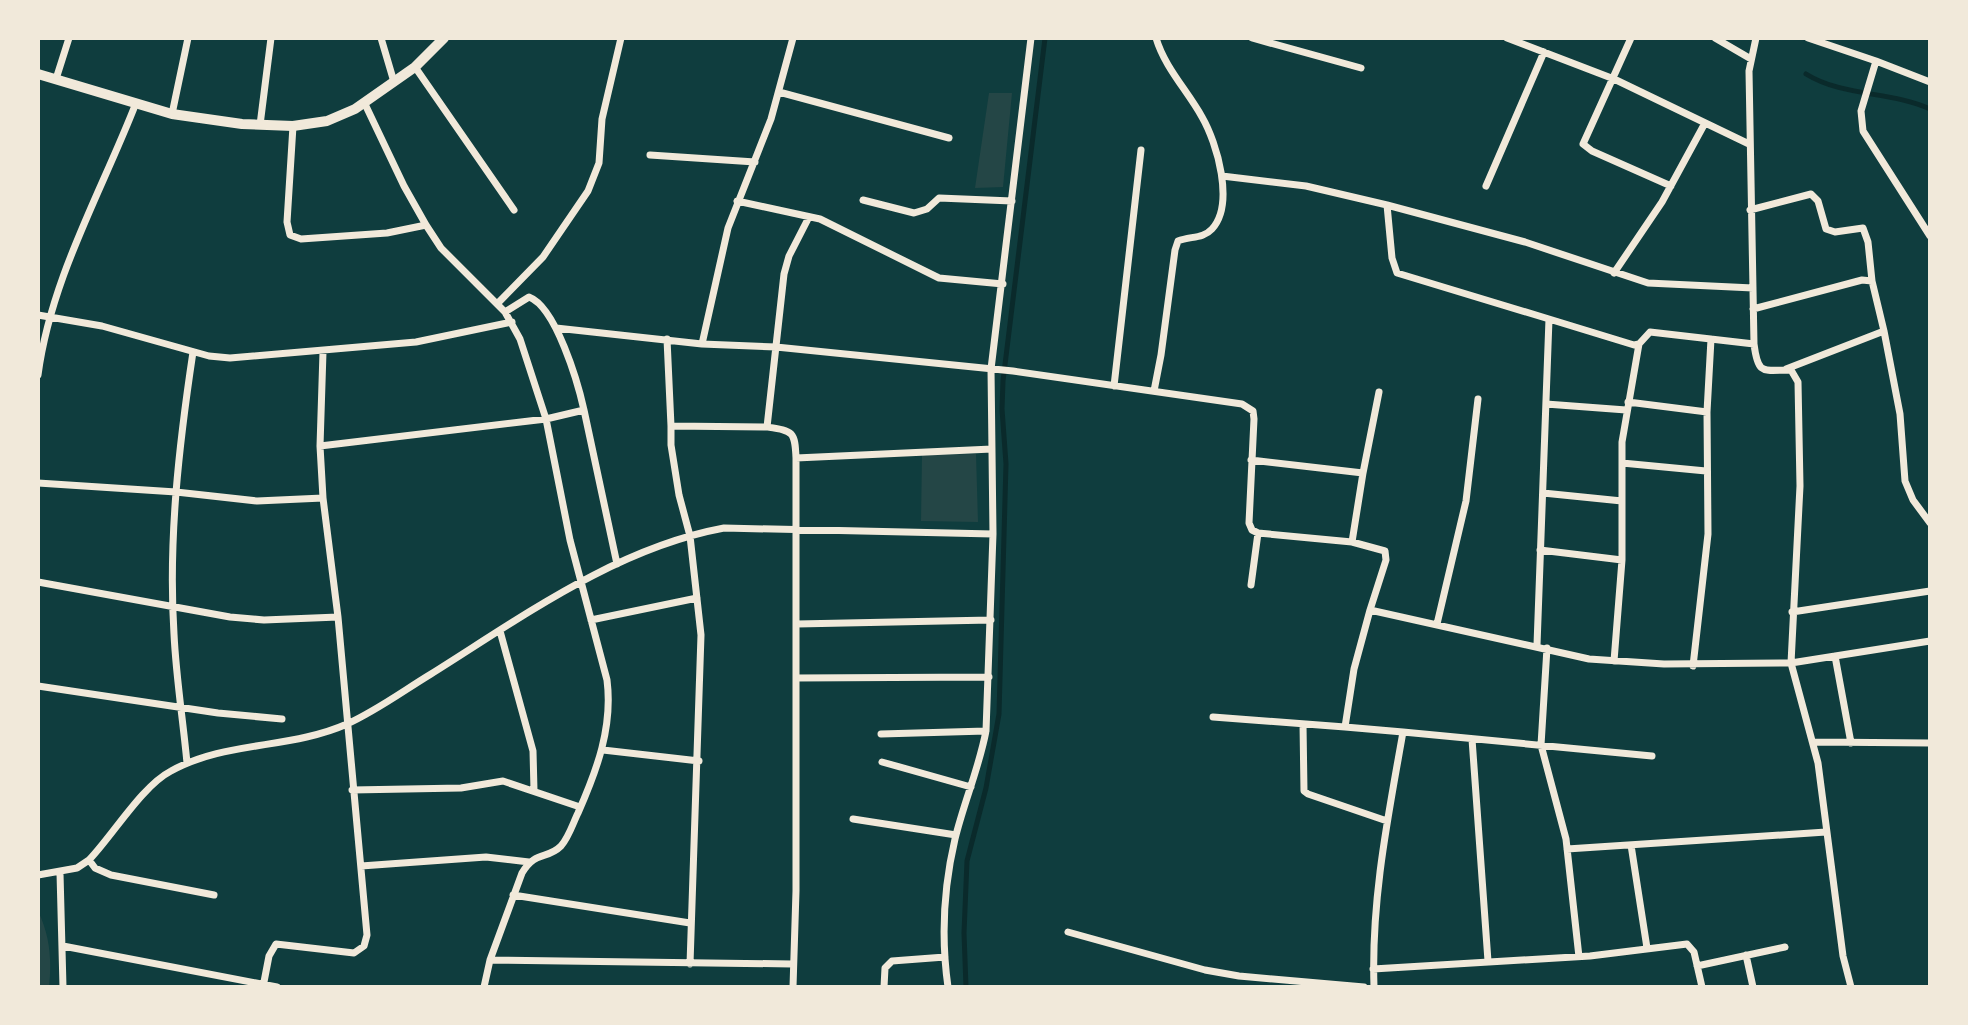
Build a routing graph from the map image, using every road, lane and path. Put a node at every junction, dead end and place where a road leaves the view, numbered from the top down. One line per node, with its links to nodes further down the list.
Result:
1 (69, 38): 22 (street)
2 (188, 38): 29 (street)
3 (271, 38): 31 (street)
4 (381, 38): 24 (street)
5 (444, 38): 19 (main road)
6 (621, 38): 54 (street)
7 (793, 38): 26 (street)
8 (1031, 38): 43 (street)
9 (1156, 38): 38 (street)
10 (1252, 38): 20 (street)
11 (1507, 38): 16 (street)
12 (1631, 38): 23 (street)
13 (1715, 38): 17 (street)
14 (1756, 38): 17 (street)
15 (1808, 38): 18 (street)
16 (1544, 52): 23 (street); 39 (street)
17 (1752, 55): 34 (street)
18 (1876, 61): 25 (street); 49 (street)
19 (415, 67): 24 (main road); 45 (street)
20 (1361, 68)
21 (38, 74): 22 (main road)
22 (56, 79): 28 (main road)
23 (1614, 79): 30 (street); 40 (street)
24 (394, 82): 27 (main road)
25 (1930, 82)
26 (779, 92): 33 (street); 37 (street)
27 (364, 102): 32 (main road); 48 (street)
28 (136, 103): 29 (main road); 58 (street)
29 (172, 114): 31 (main road)
30 (1705, 123): 34 (street); 40 (street)
31 (260, 125): 32 (main road)
32 (293, 126): 48 (street)
33 (949, 138)
34 (1749, 144): 46 (street)
35 (1141, 150): 74 (street)
36 (650, 155): 37 (street)
37 (755, 162): 42 (street)
38 (1222, 176): 44 (street); 75 (street)
39 (1486, 186)
40 (1671, 186): 50 (street)
41 (863, 200): 43 (street)
42 (737, 201): 47 (street); 65 (street)
43 (1012, 201): 52 (street)
44 (1387, 205): 50 (street); 59 (street)
45 (514, 210)
46 (1750, 210): 51 (street); 53 (street)
47 (809, 217): 52 (street); 68 (street)
48 (426, 225): 54 (street)
49 (1930, 236)
50 (1614, 273): 53 (street)
51 (1872, 281): 55 (street); 62 (street)
52 (1003, 284): 71 (street)
53 (1753, 288): 55 (street)
54 (497, 304): 56 (street)
55 (1753, 309): 67 (street)
56 (505, 312): 60 (street); 61 (street)
57 (38, 315): 58 (street)
58 (51, 318): 69 (street); 73 (street)
59 (1549, 319): 66 (street); 78 (street)
60 (512, 322): 70 (street); 82 (street)
61 (556, 328): 63 (street); 80 (street)
62 (1884, 331): 72 (street); 97 (street)
63 (667, 339): 65 (street); 83 (street)
64 (1711, 339): 66 (street); 67 (street); 81 (street)
65 (702, 344): 68 (street)
66 (1639, 344): 79 (street)
67 (1754, 344): 72 (street)
68 (776, 347): 71 (street); 84 (street)
69 (193, 352): 70 (street); 93 (street)
70 (323, 352): 85 (street)
71 (994, 370): 74 (street); 86 (street)
72 (1783, 370): 113 (street)
73 (38, 375)
74 (1114, 386): 75 (street)
75 (1154, 391): 88 (street)
76 (1379, 392): 91 (street)
77 (1478, 399): 118 (street)
78 (1546, 404): 79 (street); 94 (street)
79 (1627, 406): 81 (street); 89 (street)
80 (584, 410): 82 (street); 105 (street)
81 (1707, 412): 90 (street)
82 (546, 419): 85 (street); 107 (street)
83 (671, 426): 84 (street); 101 (street)
84 (767, 427): 87 (street)
85 (320, 446): 95 (street)
86 (992, 449): 87 (street); 100 (street)
87 (796, 458): 98 (street)
88 (1251, 460): 91 (street); 99 (street)
89 (1622, 463): 90 (street); 96 (street)
90 (1706, 471): 126 (street)
91 (1363, 473): 102 (street)
92 (38, 483): 93 (street)
93 (176, 492): 95 (street); 111 (street)
94 (1543, 493): 96 (street); 103 (street)
95 (323, 498): 114 (street)
96 (1622, 501): 104 (street)
97 (1930, 523)
98 (795, 530): 100 (street); 101 (street); 117 (street)
99 (1258, 533): 102 (street); 108 (street)
100 (993, 534): 116 (street)
101 (690, 536): 105 (street); 110 (street)
102 (1352, 542): 112 (street)
103 (1540, 550): 104 (street); 121 (street)
104 (1622, 560): 124 (street)
105 (617, 564): 107 (street)
106 (38, 582): 111 (street)
107 (581, 582): 115 (street); 119 (street)
108 (1251, 585)
109 (1930, 591): 113 (street)
110 (697, 598): 115 (street); 146 (street)
111 (173, 606): 114 (street); 130 (street)
112 (1370, 610): 118 (street); 135 (street)
113 (1792, 612): 125 (street)
114 (338, 617): 133 (street)
115 (591, 620): 144 (street)
116 (991, 620): 117 (street); 127 (street)
117 (797, 624): 128 (street)
118 (1437, 624): 121 (street)
119 (500, 631): 133 (street); 151 (street)
120 (1930, 641): 123 (street)
121 (1537, 645): 122 (street)
122 (1547, 648): 124 (street); 143 (street)
123 (1835, 656): 125 (street); 141 (street)
124 (1614, 661): 126 (street)
125 (1791, 663): 126 (street); 140 (street)
126 (1693, 666)
127 (989, 677): 128 (street); 136 (street)
128 (796, 678): 177 (street)
129 (38, 686): 130 (street)
130 (182, 707): 132 (street); 148 (street)
131 (1213, 717): 134 (street)
132 (282, 719)
133 (347, 724): 148 (street); 150 (street)
134 (1303, 724): 135 (street); 154 (street)
135 (1345, 727): 137 (street)
136 (986, 731): 138 (street); 149 (street)
137 (1403, 732): 139 (street); 154 (street)
138 (881, 734)
139 (1472, 739): 143 (street); 175 (street)
140 (1815, 742): 141 (street); 155 (street)
141 (1851, 743): 142 (street)
142 (1930, 743)
143 (1541, 745): 145 (street); 158 (street)
144 (603, 750): 146 (street); 152 (street)
145 (1652, 756)
146 (699, 761): 166 (street)
147 (882, 762): 149 (street)
148 (187, 763): 159 (street)
149 (971, 787): 156 (street)
150 (352, 790): 151 (street); 161 (street)
151 (534, 790): 152 (street)
152 (580, 807): 160 (street)
153 (853, 819): 156 (street)
154 (1387, 821): 179 (street)
155 (1826, 832): 157 (street); 191 (street)
156 (956, 835): 172 (street)
157 (1631, 845): 158 (street); 170 (street)
158 (1567, 849): 173 (street)
159 (89, 860): 162 (street); 164 (street)
160 (529, 862): 161 (street); 165 (street)
161 (361, 866): 180 (street)
162 (60, 873): 163 (street); 168 (street)
163 (38, 875)
164 (214, 895)
165 (513, 895): 166 (street); 174 (street)
166 (690, 923): 176 (street)
167 (1068, 932): 187 (street)
168 (63, 946): 180 (street); 181 (street)
169 (1785, 947): 171 (street)
170 (1647, 948): 173 (street); 178 (street)
171 (1746, 955): 178 (street); 190 (street)
172 (945, 957): 185 (street); 186 (street)
173 (1579, 957): 175 (street)
174 (490, 960): 176 (street); 183 (street)
175 (1488, 961): 179 (street)
176 (690, 964): 177 (street)
177 (792, 964): 184 (street)
178 (1697, 966): 189 (street)
179 (1373, 969): 188 (street)
180 (264, 985): 182 (street)
181 (63, 987)
182 (277, 987)
183 (484, 987)
184 (793, 987)
185 (884, 987)
186 (948, 987)
187 (1364, 987)
188 (1374, 987)
189 (1702, 987)
190 (1753, 987)
191 (1851, 987)

